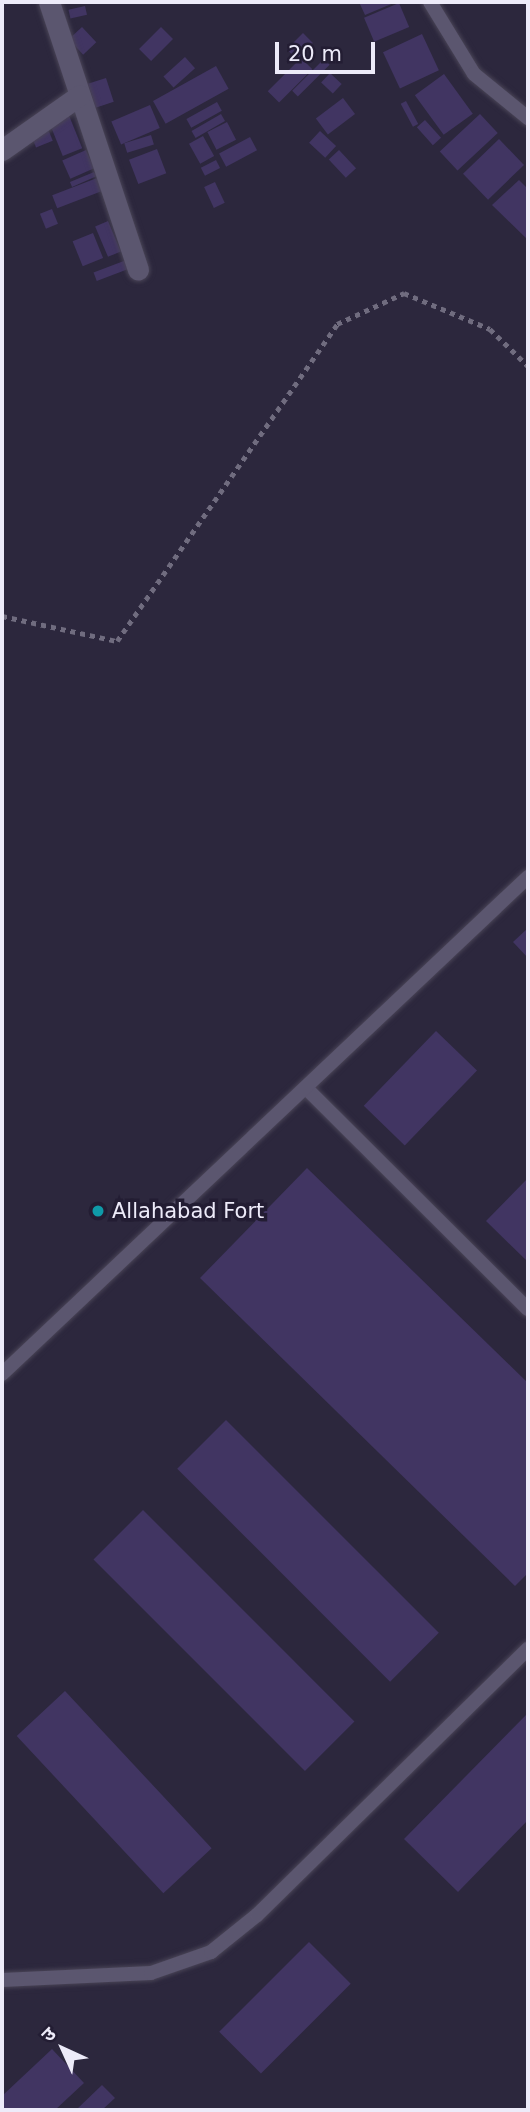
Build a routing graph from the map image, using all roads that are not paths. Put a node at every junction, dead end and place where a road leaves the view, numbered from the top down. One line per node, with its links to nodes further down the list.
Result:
1 (49, 2): 3 (street)
2 (430, 2): 4 (lane)
3 (80, 95): 5 (street); 6 (street)
4 (528, 118)
5 (2, 150)
6 (138, 270)
7 (528, 877): 8 (lane)
8 (306, 1088): 9 (lane); 10 (lane)
9 (528, 1309)
10 (2, 1374)
11 (528, 1649): 12 (lane)
12 (2, 1980)

